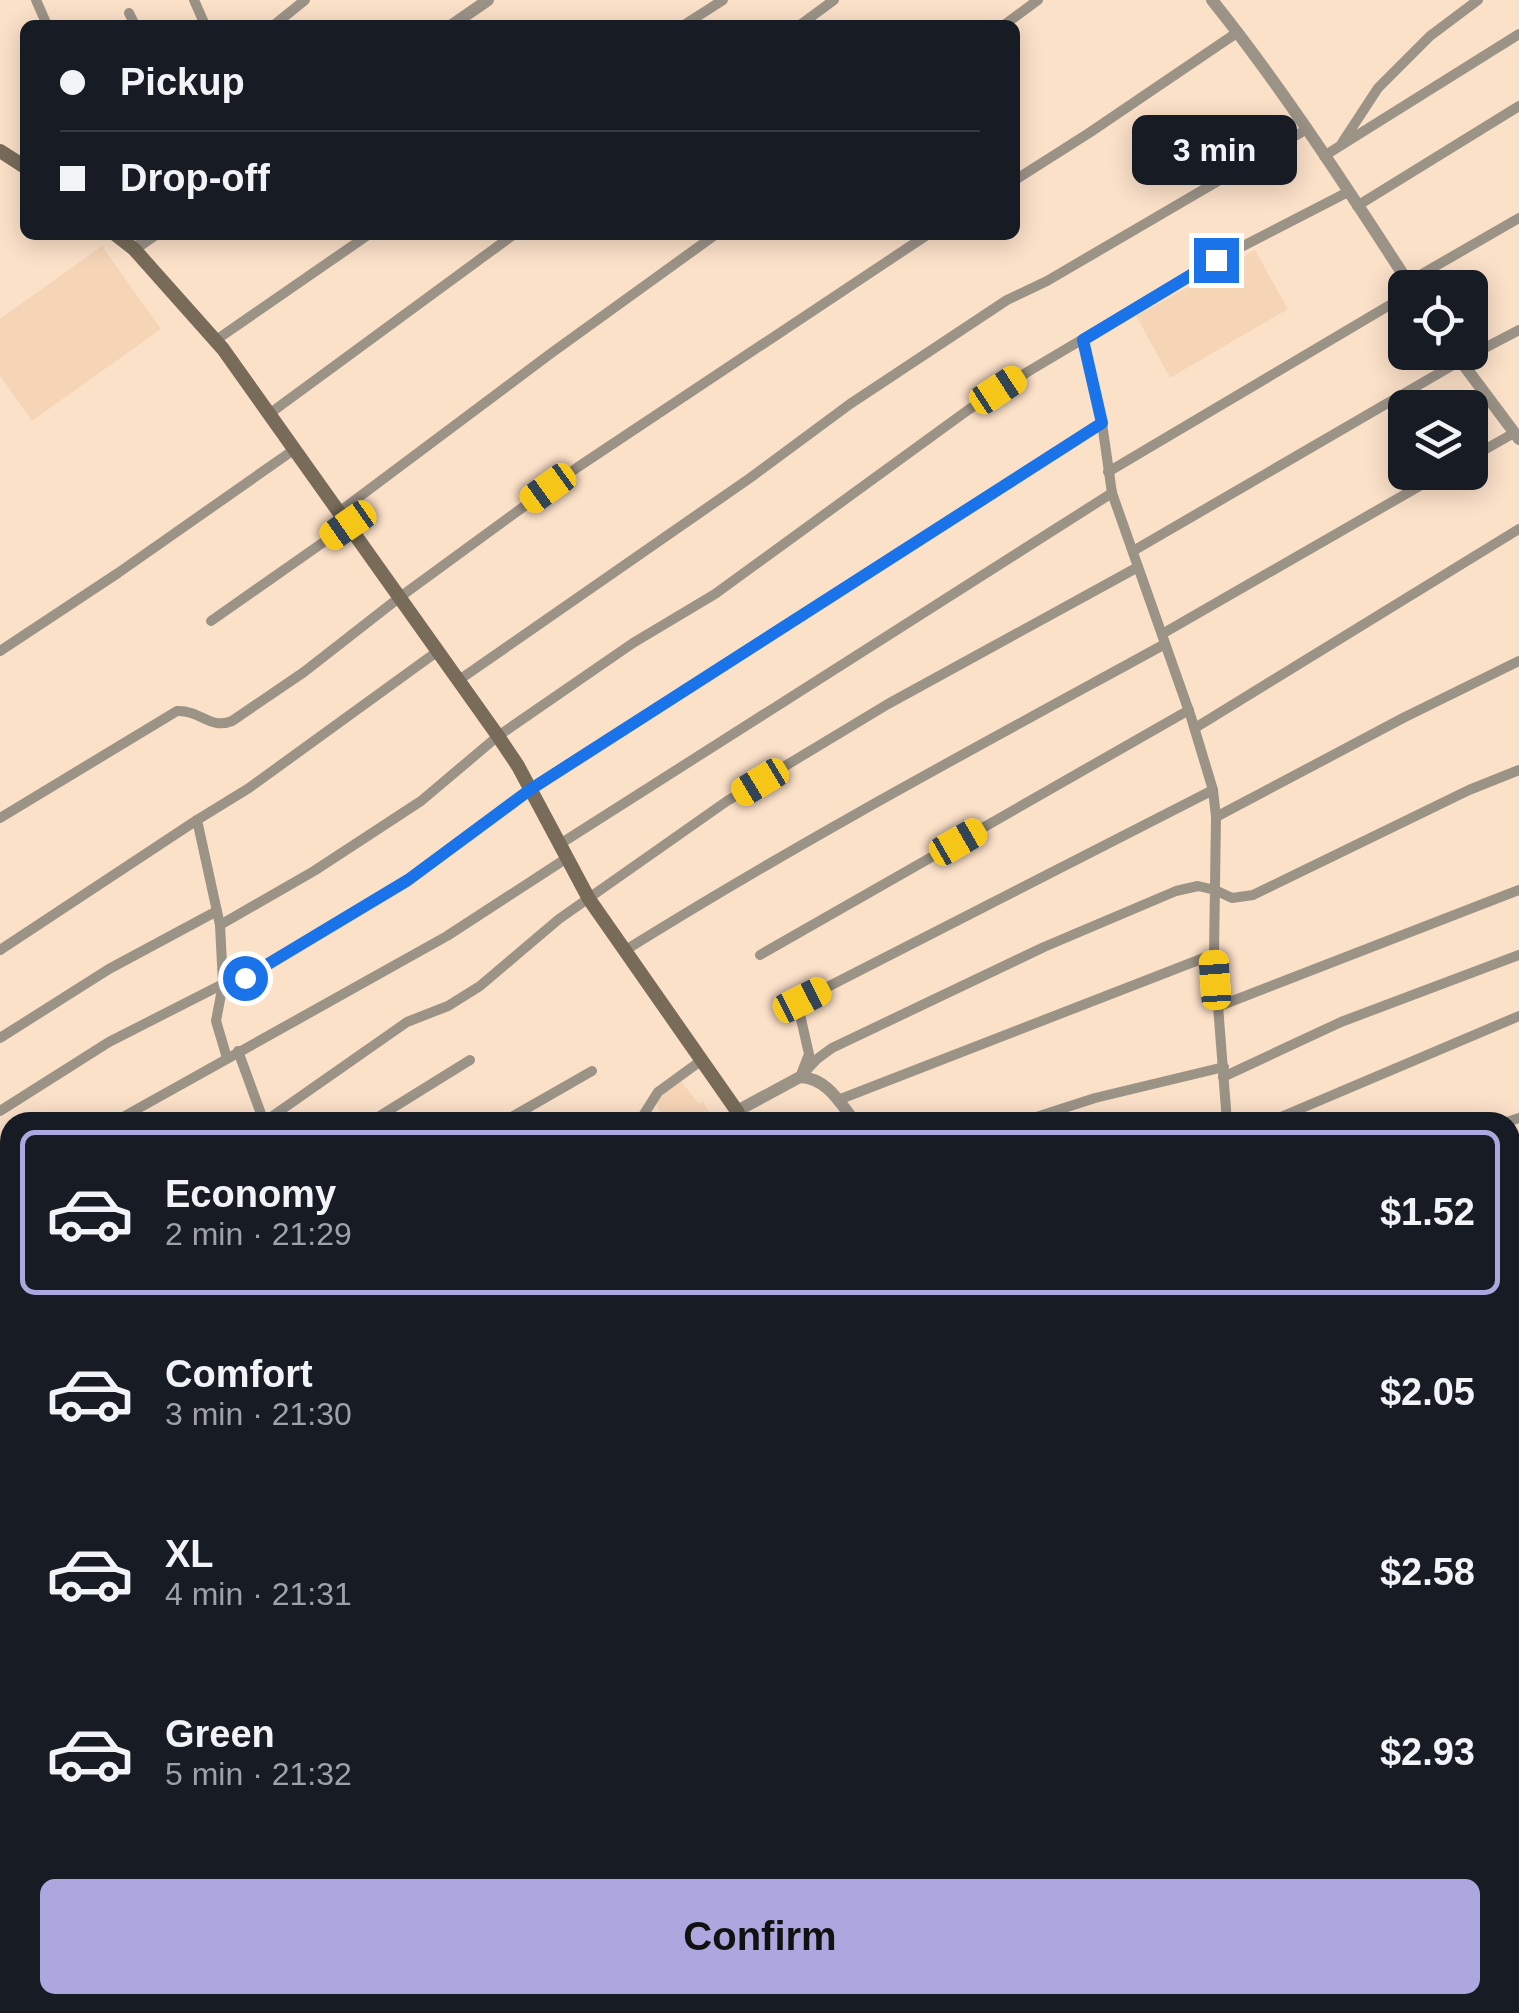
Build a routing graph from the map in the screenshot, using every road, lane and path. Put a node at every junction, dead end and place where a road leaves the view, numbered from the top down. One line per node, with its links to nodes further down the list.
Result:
1 (305, 0): 10 (street)
2 (488, 0): 11 (street)
3 (722, 0): 12 (street)
4 (834, 0): 13 (street)
5 (1038, 0): 14 (street)
6 (1212, 0): 15 (street)
7 (1478, 0): 19 (street)
8 (129, 12): 9 (street)
9 (132, 20)
10 (280, 20)
11 (459, 20)
12 (692, 20)
13 (807, 20)
14 (1011, 20)
15 (1238, 32): 18 (street); 21 (street)
16 (1519, 34): 19 (street)
17 (1519, 106): 23 (street)
18 (1307, 129): 20 (street); 59 (street)
19 (1339, 147): 20 (street)
20 (1324, 156): 22 (street)
21 (1020, 177)
22 (1348, 192): 23 (street); 37 (street)
23 (1357, 206): 32 (street)
24 (1519, 218): 33 (street)
25 (122, 240): 31 (main road)
26 (147, 240): 31 (street)
27 (361, 240): 36 (street)
28 (507, 240): 41 (street)
29 (709, 240): 49 (street)
30 (919, 240): 53 (street)
31 (134, 249): 36 (main road)
32 (1396, 270)
33 (1438, 270)
34 (1388, 301): 46 (street)
35 (1519, 330): 38 (street)
36 (216, 340): 41 (main road)
37 (1083, 340): 42 (street); 62 (street)
38 (1488, 344)
39 (1435, 370): 51 (street)
40 (1467, 370): 43 (street)
41 (269, 414): 44 (main road)
42 (1102, 423): 46 (street); 64 (street)
43 (1516, 436): 45 (street)
44 (295, 449): 49 (main road); 56 (street)
45 (1488, 449)
46 (1108, 472): 48 (street)
47 (1414, 490): 55 (street)
48 (1112, 493): 51 (street); 69 (street)
49 (343, 518): 53 (main road); 54 (street)
50 (1519, 529): 61 (street)
51 (1132, 551): 52 (street)
52 (1138, 567): 55 (street); 72 (street)
53 (400, 596): 57 (main road); 67 (street)
54 (211, 620)
55 (1164, 639): 60 (street); 76 (street)
56 (0, 651)
57 (438, 651): 59 (main road); 68 (street)
58 (1519, 661): 66 (street)
59 (459, 680): 62 (main road)
60 (1188, 710): 61 (street); 78 (street)
61 (1194, 728): 65 (street)
62 (498, 736): 64 (main road); 74 (street)
63 (1519, 770): 70 (street)
64 (531, 789): 69 (main road); 80 (street)
65 (1213, 790): 66 (street); 91 (street)
66 (1216, 817): 70 (street)
67 (0, 818)
68 (196, 820): 73 (street); 75 (street)
69 (564, 851): 72 (main road); 85 (street)
70 (1215, 890): 77 (street); 91 (street)
71 (1519, 890): 82 (street)
72 (590, 898): 76 (main road); 96 (street)
73 (217, 910): 74 (street); 84 (street)
74 (220, 925): 81 (street)
75 (0, 950)
76 (624, 951): 88 (main road)
77 (1214, 954): 82 (street); 92 (street)
78 (760, 955)
79 (1519, 956): 90 (street)
80 (245, 978)
81 (224, 984): 86 (street); 93 (street)
82 (1217, 1006): 90 (street)
83 (1519, 1016): 105 (street)
84 (0, 1038)
85 (238, 1052): 86 (street); 95 (street)
86 (227, 1058): 94 (street)
87 (470, 1060): 97 (street)
88 (702, 1060): 99 (street); 100 (main road)
89 (592, 1071): 98 (street)
90 (1223, 1072): 103 (street); 104 (street)
91 (800, 1077): 92 (street); 101 (street)
92 (838, 1100): 102 (street)
93 (0, 1111)
94 (132, 1112)
95 (260, 1112)
96 (278, 1112)
97 (386, 1112)
98 (520, 1112)
99 (645, 1112)
100 (737, 1112)
101 (748, 1112)
102 (848, 1112)
103 (1051, 1112)
104 (1226, 1112)
105 (1293, 1112)

